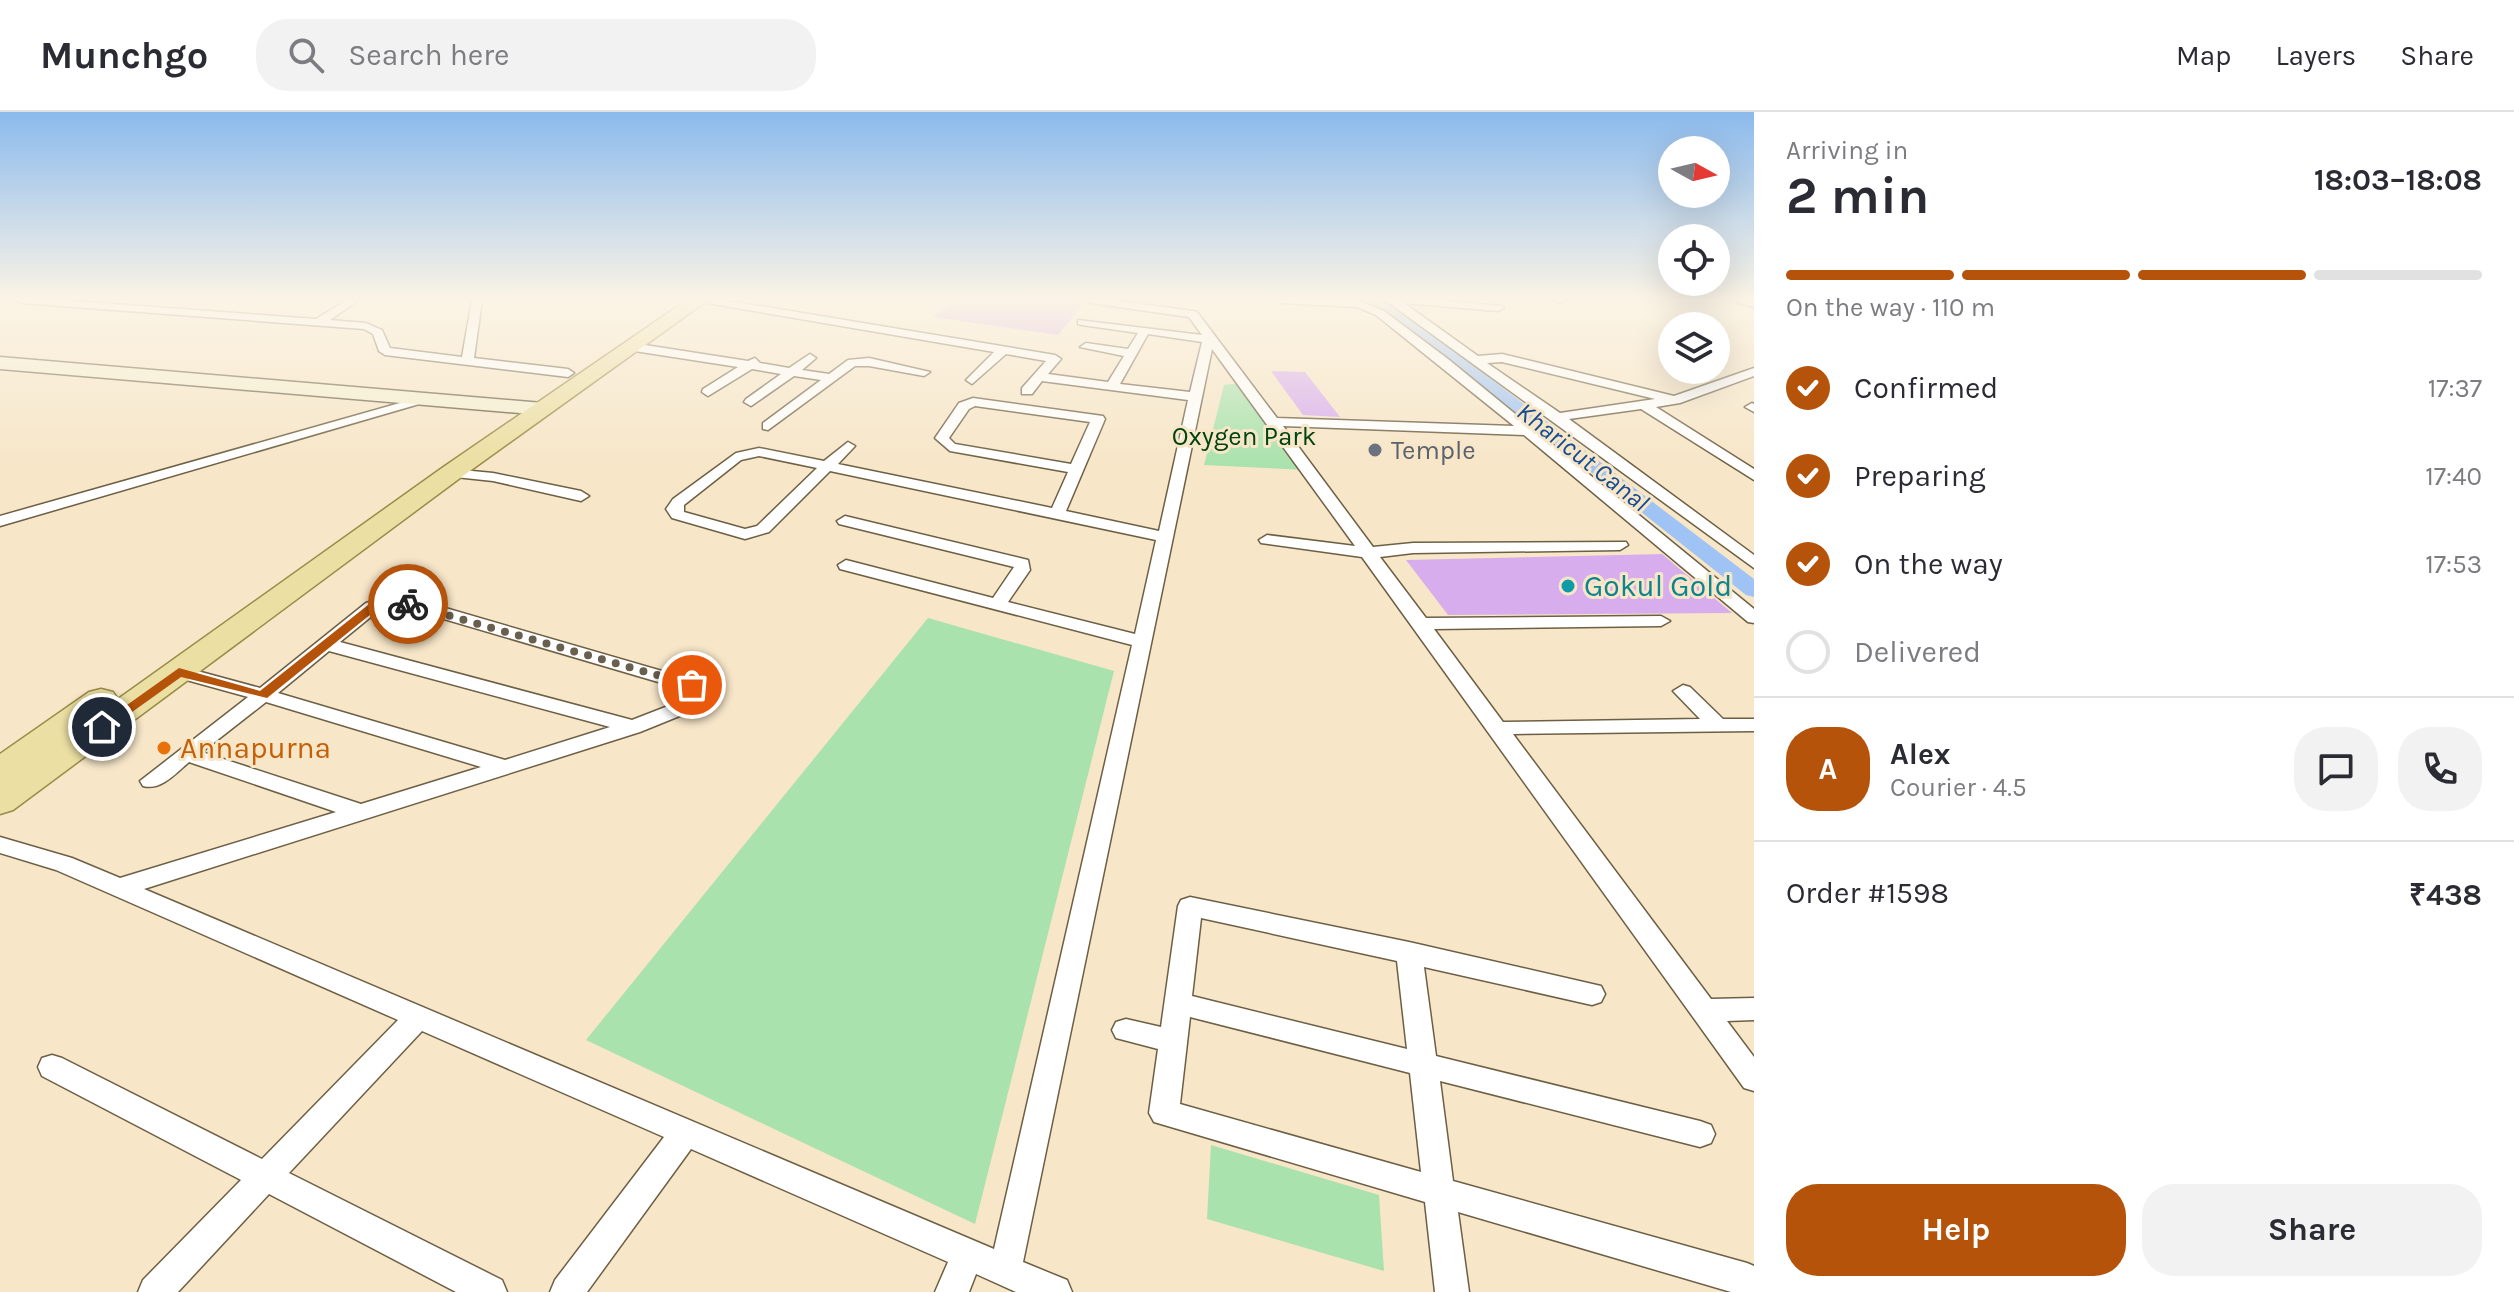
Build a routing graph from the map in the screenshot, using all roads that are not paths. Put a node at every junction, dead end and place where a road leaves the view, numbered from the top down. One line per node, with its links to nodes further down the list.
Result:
1 (398, 355): 16 (street)
2 (468, 355): 16 (street)
3 (594, 355): 23 (main road)
4 (619, 355): 36 (main road)
5 (685, 355): 19 (street)
6 (765, 355): 19 (street)
7 (998, 355): 26 (street)
8 (1032, 355): 24 (street)
9 (1131, 355): 27 (street)
10 (1205, 355): 30 (street)
11 (1222, 355): 39 (street)
12 (1435, 355): 17 (street)
13 (1470, 355): 15 (street)
14 (810, 358): 20 (street)
15 (1476, 360): 17 (street); 32 (street); 37 (street)
16 (467, 361): 23 (street)
17 (1444, 362): 41 (street)
18 (0, 363): 31 (street)
19 (750, 365): 20 (street); 29 (street)
20 (792, 371): 25 (street); 33 (street)
21 (924, 372): 25 (street)
22 (1754, 372): 32 (street)
23 (568, 373): 36 (main road)
24 (1039, 377): 27 (street); 28 (street)
25 (831, 378): 40 (street)
26 (972, 380)
27 (1113, 385): 30 (street)
28 (1027, 391)
29 (708, 392)
30 (1196, 397): 51 (street)
31 (426, 400): 36 (street); 49 (street)
32 (1675, 400): 35 (street)
33 (751, 402)
34 (1106, 403): 38 (street)
35 (1644, 405): 37 (street); 46 (street)
36 (530, 408): 45 (main road); 72 (main road)
37 (1558, 417): 55 (street)
38 (1098, 419): 44 (street); 44 (street)
39 (1272, 422): 41 (street); 54 (street)
40 (768, 426)
41 (1528, 431): 58 (street)
42 (848, 446): 43 (street)
43 (825, 466): 43 (street); 48 (street)
44 (1076, 469): 48 (street)
45 (451, 473): 47 (street); 63 (main road)
46 (1754, 476)
47 (581, 496)
48 (1057, 514): 51 (street)
49 (0, 521)
50 (845, 521): 57 (street)
51 (1166, 537): 61 (street)
52 (1267, 540): 54 (street)
53 (1620, 545): 54 (street)
54 (1367, 553): 60 (street)
55 (1754, 563)
56 (846, 565): 57 (street)
57 (997, 604): 61 (street)
58 (1754, 618)
59 (1661, 621): 60 (street)
60 (1420, 624): 69 (street)
61 (1142, 642): 94 (street)
62 (326, 644): 65 (street); 68 (street); 68 (street)
63 (179, 672): 65 (street); 74 (main road)
64 (1683, 691): 67 (street)
65 (263, 695): 70 (street); 71 (street)
66 (1754, 725): 67 (street)
67 (1718, 726): 69 (street)
68 (633, 727): 71 (street)
69 (1497, 728): 82 (street)
70 (186, 754): 73 (street); 75 (street)
71 (505, 767): 75 (street)
72 (0, 771)
73 (151, 781)
74 (0, 801)
75 (360, 812): 77 (street)
76 (0, 845): 77 (street)
77 (118, 888): 83 (street)
78 (1409, 952): 79 (street); 80 (street); 86 (street)
79 (1592, 994)
80 (1178, 1003): 85 (street); 86 (street)
81 (1754, 1009): 82 (street)
82 (1703, 1010): 88 (street)
83 (418, 1017): 89 (street); 91 (street)
84 (1126, 1030): 85 (street)
85 (1173, 1041): 92 (street)
86 (1423, 1064): 90 (street); 92 (street)
87 (52, 1067): 91 (street)
88 (1754, 1079)
89 (686, 1132): 93 (street); 98 (street)
90 (1700, 1134)
91 (265, 1176): 96 (street); 97 (street)
92 (1440, 1193): 95 (street); 101 (street)
93 (968, 1254): 94 (street); 99 (street)
94 (1005, 1271): 100 (street)
95 (1747, 1280)
96 (155, 1292)
97 (490, 1292)
98 (567, 1292)
99 (952, 1292)
100 (1055, 1292)
101 (1452, 1292)

